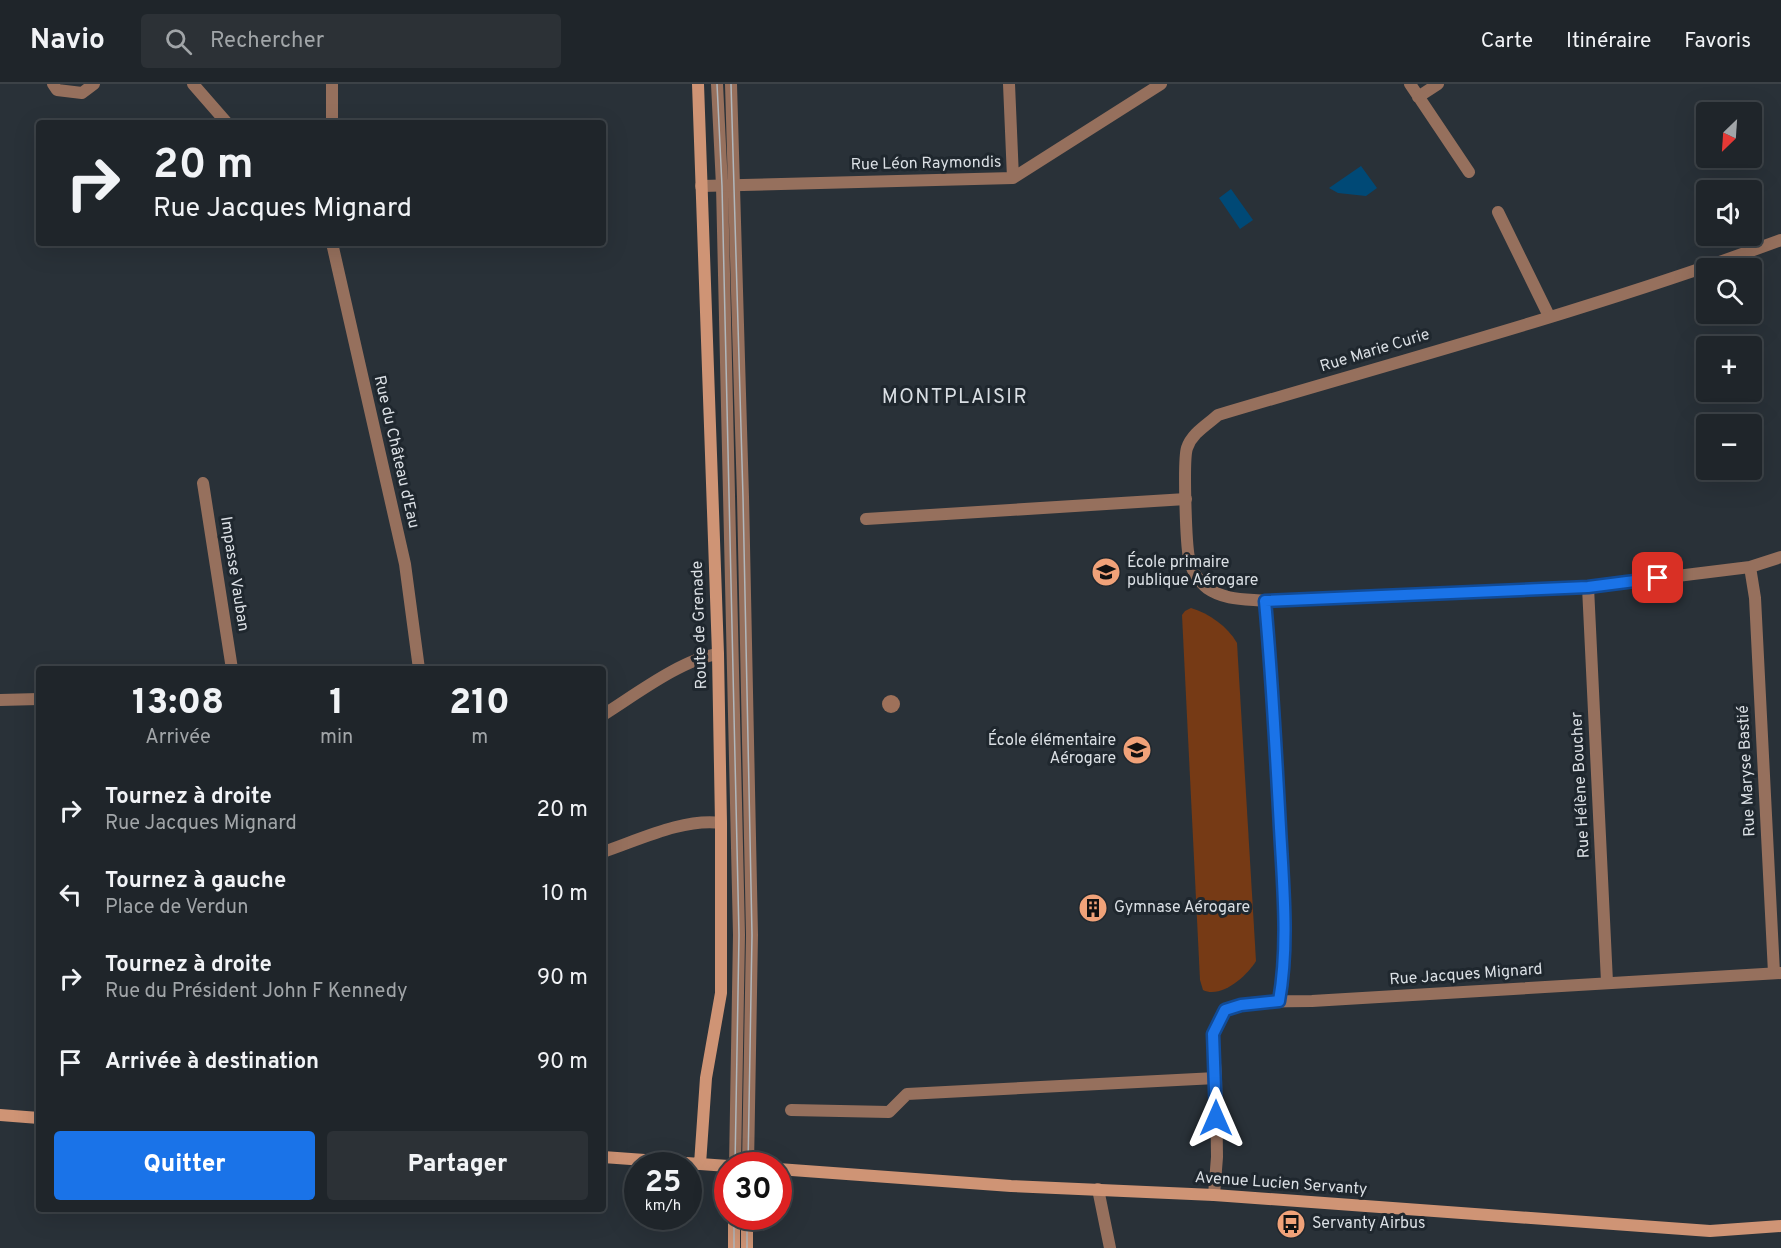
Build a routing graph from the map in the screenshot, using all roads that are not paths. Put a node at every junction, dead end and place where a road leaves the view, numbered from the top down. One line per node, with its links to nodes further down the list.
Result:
1 (53, 84): 2 (street)
2 (94, 84)
3 (193, 84): 13 (street)
4 (332, 84): 14 (street)
5 (698, 84): 18 (street, Route de Grenade)
6 (717, 84): 19 (street)
7 (731, 84): 17 (street)
8 (1009, 84): 16 (street)
9 (1161, 84): 16 (street, Rue Léon Raymondis)
10 (1410, 84): 12 (street)
11 (1438, 84): 12 (street)
12 (1418, 97): 15 (street)
13 (224, 120)
14 (332, 120)
15 (1469, 172)
16 (1013, 178): 17 (street, Rue Léon Raymondis)
17 (735, 185): 19 (street, Rue Léon Raymondis); 48 (street)
18 (701, 186): 19 (street, Rue Léon Raymondis); 31 (street, Route de Grenade)
19 (722, 186): 47 (street)
20 (1498, 213): 23 (street)
21 (1781, 240): 23 (street, Rue Marie Curie)
22 (331, 246): 33 (street, Rue du Château d'Eau)
23 (1550, 316): 25 (street, Rue Marie Curie)
24 (203, 483): 32 (street, Impasse Vauban)
25 (1186, 499): 26 (street); 30 (street, Rue Marie Curie)
26 (866, 519)
27 (1781, 557): 28 (street, Rue Marie Curie)
28 (1750, 567): 29 (street, Rue Marie Curie); 39 (street, Rue Maryse Bastié)
29 (1588, 587): 30 (street, Rue Marie Curie); 40 (street, Rue Hélène Boucher)
30 (1265, 601): 41 (street)
31 (718, 654): 36 (street); 37 (street, Route de Grenade)
32 (232, 666)
33 (419, 666)
34 (36, 699): 35 (street)
35 (0, 700)
36 (606, 713)
37 (722, 823): 38 (street); 46 (street, Route de Grenade)
38 (606, 851)
39 (1777, 973): 40 (street, Rue Jacques Mignard)
40 (1607, 982): 41 (street, Rue Jacques Mignard)
41 (1279, 1001): 42 (street, Rue Jacques Mignard)
42 (1216, 1078): 43 (street); 53 (street, Rue Jacques Mignard)
43 (791, 1110)
44 (0, 1115): 45 (street)
45 (36, 1118)
46 (701, 1152)
47 (735, 1152)
48 (748, 1152)
49 (606, 1157): 50 (street)
50 (624, 1159)
51 (792, 1170): 52 (street, Avenue Lucien Servanty)
52 (1098, 1189): 53 (street, Avenue Lucien Servanty); 59 (street)
53 (1214, 1195): 54 (street, Avenue Lucien Servanty)
54 (1781, 1226)
55 (734, 1230): 57 (street)
56 (747, 1230): 58 (street)
57 (734, 1248)
58 (747, 1248)
59 (1110, 1248)

